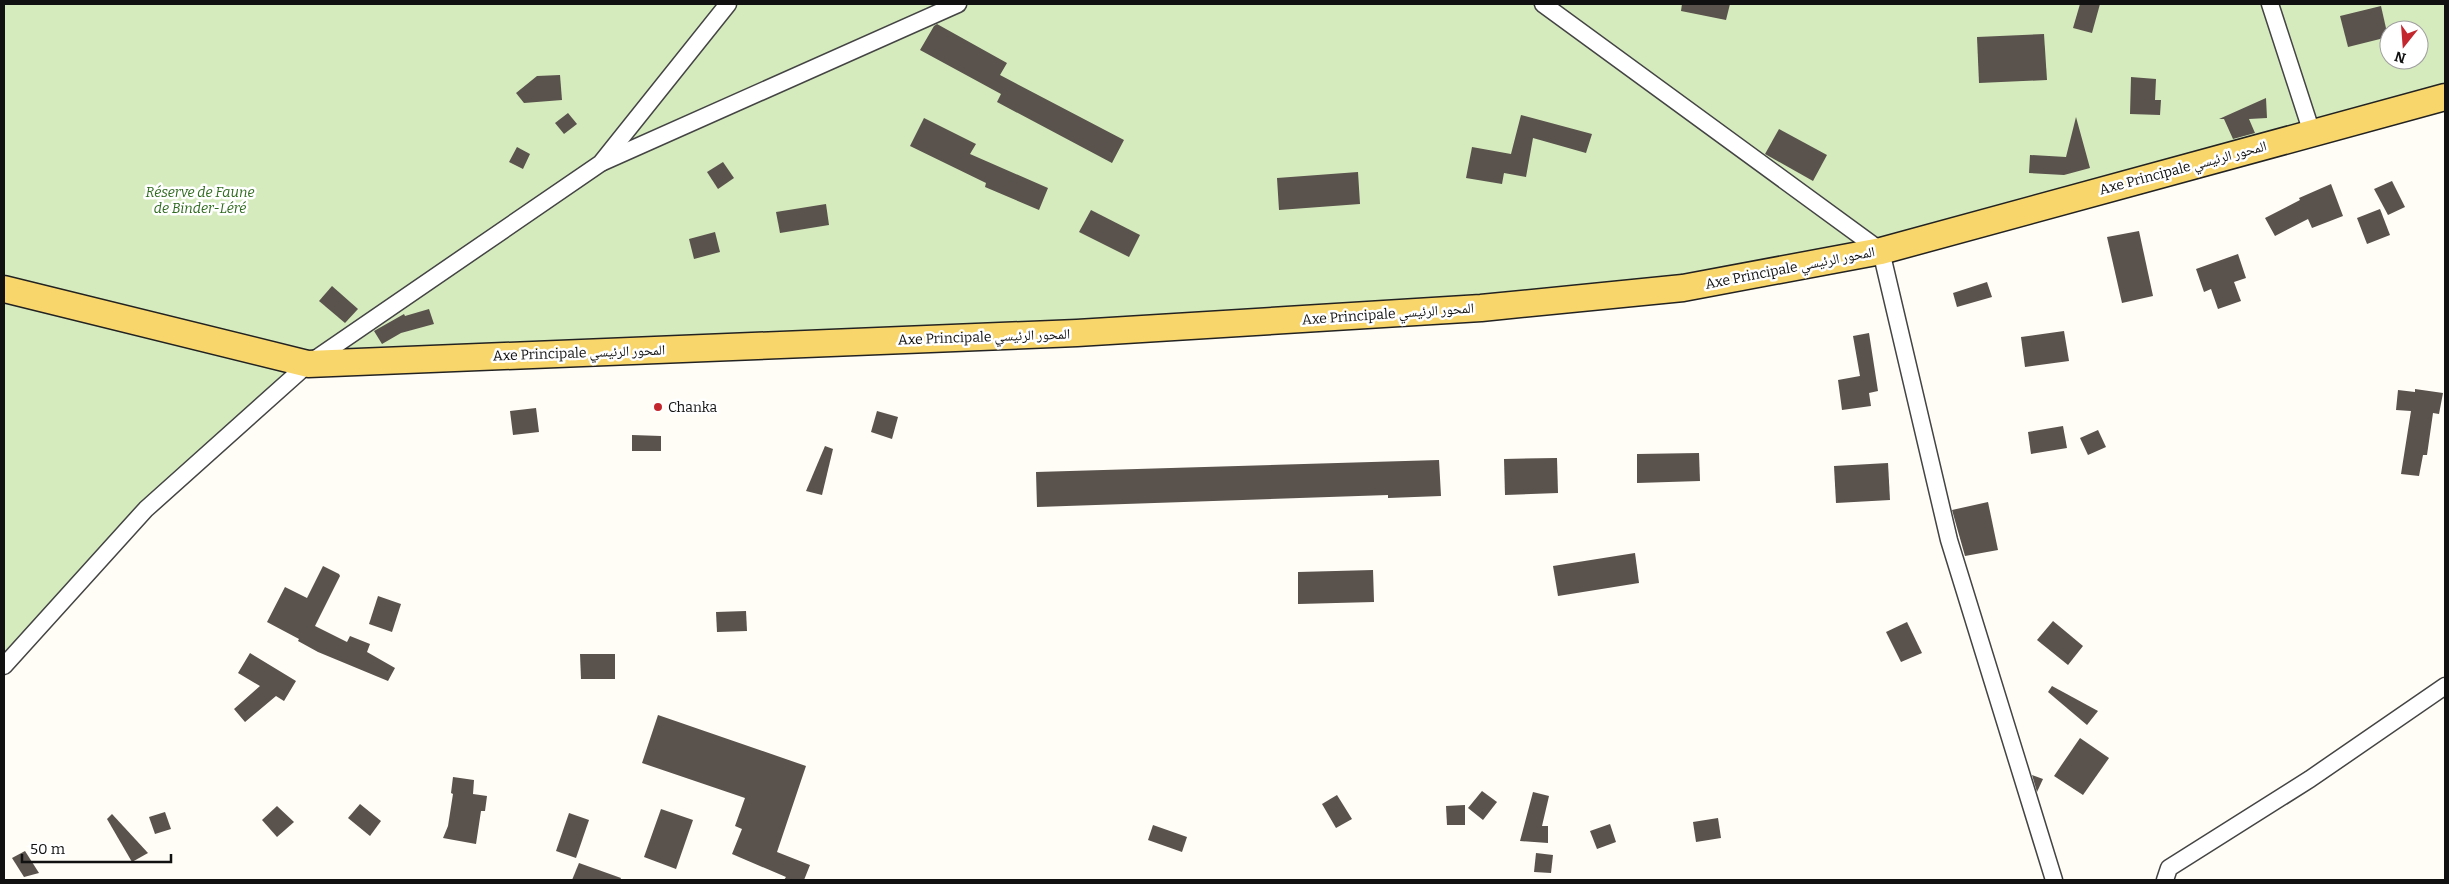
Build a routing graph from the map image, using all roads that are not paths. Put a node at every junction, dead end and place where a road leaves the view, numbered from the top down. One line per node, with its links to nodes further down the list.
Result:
1 (728, 4): 7 (street)
2 (958, 4): 7 (street)
3 (1543, 4): 8 (street)
4 (2270, 4): 6 (street)
5 (2445, 96): 6 (main road, Axe Principale المحور الرئيسي)
6 (2312, 133): 8 (main road, Axe Principale المحور الرئيسي)
7 (601, 163): 10 (street)
8 (1881, 251): 10 (main road, Axe Principale المحور الرئيسي); 13 (street)
9 (4, 288): 10 (main road, Axe Principale المحور الرئيسي)
10 (308, 364): 11 (street)
11 (4, 666)
12 (2445, 686): 14 (street)
13 (2054, 880)
14 (2165, 880)

